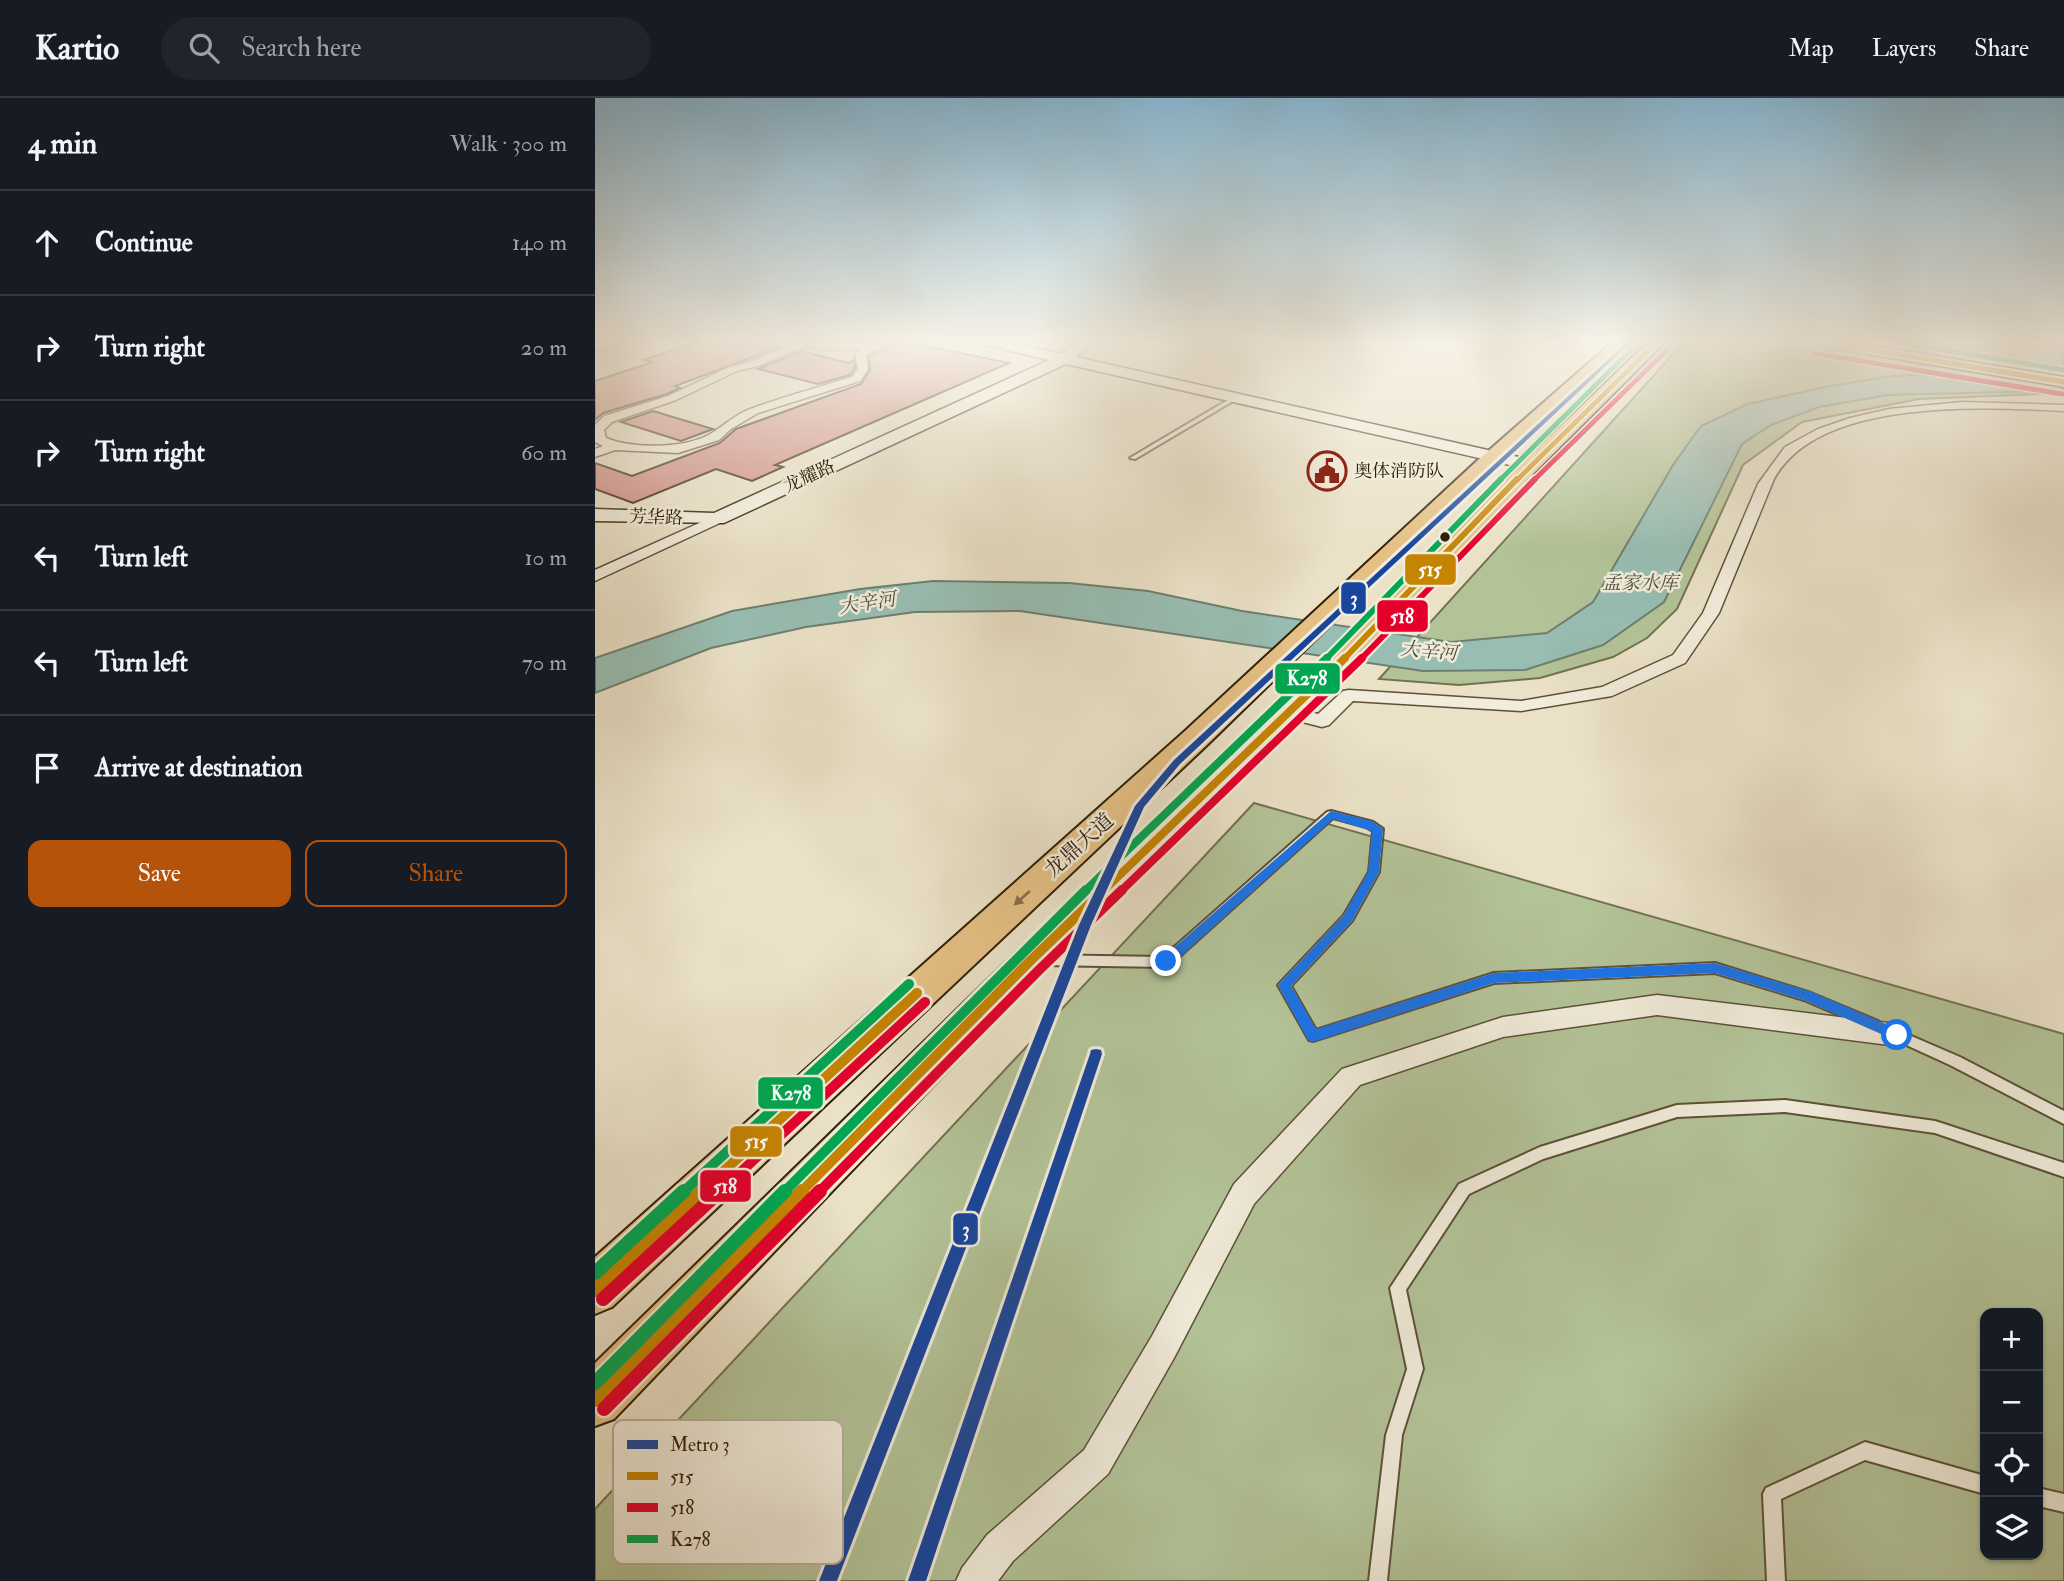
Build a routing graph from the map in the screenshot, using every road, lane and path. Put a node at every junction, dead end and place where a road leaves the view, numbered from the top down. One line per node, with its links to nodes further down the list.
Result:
1 (635, 410): 9 (street)
2 (757, 410): 9 (street)
3 (953, 410): 15 (street, 龙耀路)
4 (1214, 410): 12 (lane)
5 (1289, 410): 11 (street)
6 (1545, 410): 11 (main road, 龙鼎大道)
7 (1588, 410): 13 (main road)
8 (1930, 410): 17 (street)
9 (614, 446): 10 (street)
10 (595, 453)
11 (1493, 456): 13 (street); 22 (main road, 龙鼎大道, one-way to 22)
12 (1133, 458)
13 (1532, 465): 17 (main road)
14 (595, 515): 15 (street, 芳华路)
15 (717, 519): 16 (street)
16 (595, 576)
17 (1302, 701): 18 (main road)
18 (1031, 960): 19 (lane); 23 (main road)
19 (1897, 1035): 20 (lane); 27 (street)
20 (2064, 1118)
21 (2064, 1170): 28 (lane)
22 (595, 1290)
23 (595, 1400)
24 (1980, 1484): 29 (lane)
25 (2043, 1498): 26 (lane)
26 (2064, 1503)
27 (975, 1581)
28 (1378, 1581)
29 (1776, 1581)

